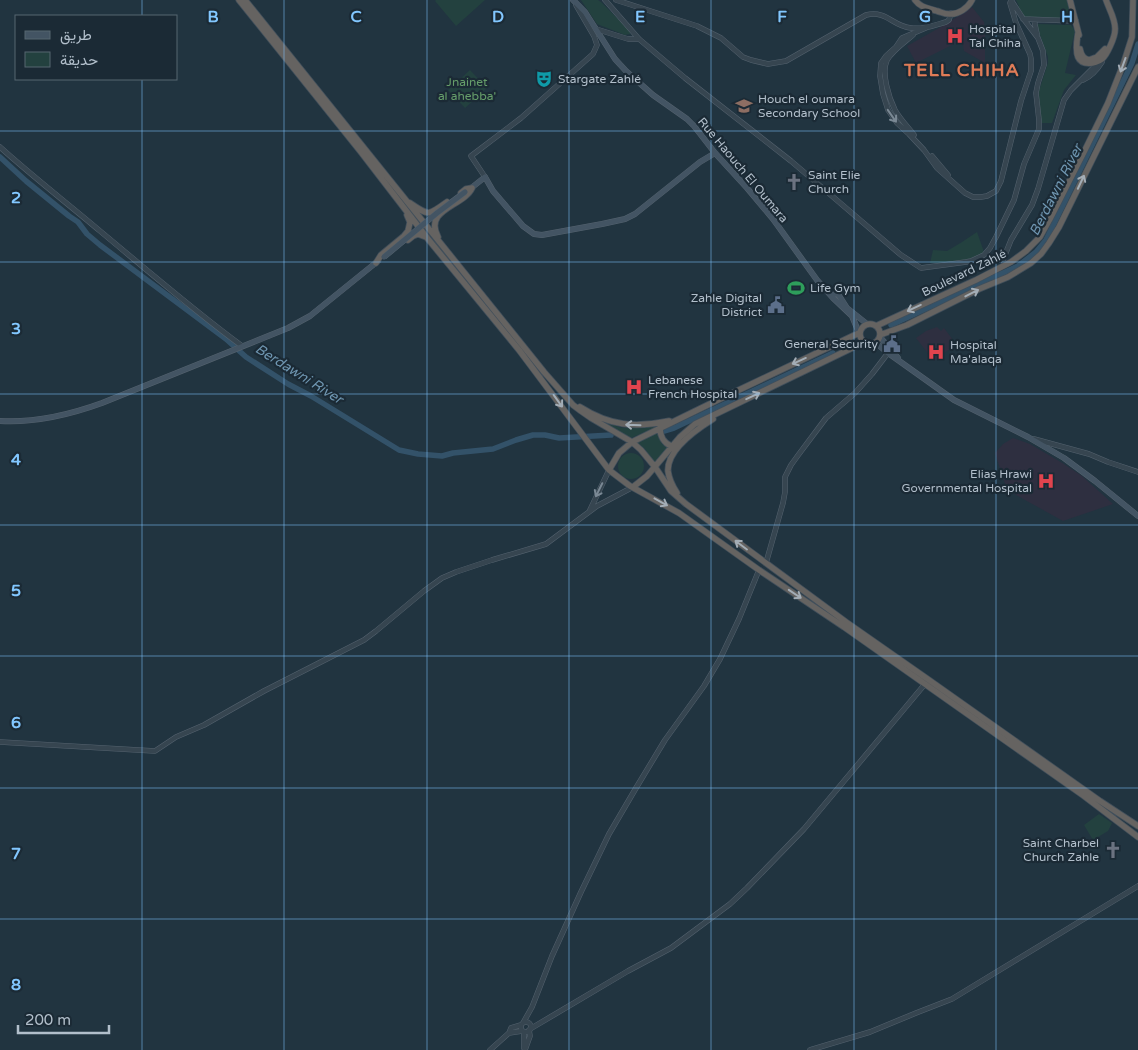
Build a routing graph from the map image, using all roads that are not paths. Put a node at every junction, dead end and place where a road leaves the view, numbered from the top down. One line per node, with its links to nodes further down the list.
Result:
1 (239, 0): 29 (highway)
2 (246, 0): 29 (highway)
3 (572, 0): 19 (main road, Rue Haouch El Oumara); 32 (street)
4 (605, 0): 22 (street)
5 (616, 0): 18 (street)
6 (915, 0): 12 (highway)
7 (972, 0): 12 (highway)
8 (1010, 0): 13 (street); 14 (street)
9 (1070, 0): 16 (highway)
10 (1106, 0): 24 (highway)
11 (1133, 0): 31 (highway, Boulevard Zahlé, one-way to 31)
12 (949, 14): 18 (street)
13 (1022, 17): 14 (street); 15 (street); 17 (street); 23 (street)
14 (1014, 18): 23 (street)
15 (1035, 19): 16 (street); 17 (street); 21 (street)
16 (1076, 21): 20 (highway)
17 (1028, 24): 21 (street)
18 (928, 27): 23 (street)
19 (596, 29): 22 (street); 30 (main road, Rue Haouch El Oumara)
20 (1078, 33): 24 (highway); 25 (highway)
21 (1038, 38): 22 (street)
22 (639, 39)
23 (1025, 44)
24 (1099, 58): 25 (highway); 27 (street)
25 (1091, 66): 27 (street)
26 (1138, 67): 31 (highway, Boulevard Zahlé)
27 (1081, 80): 41 (street)
28 (0, 147): 52 (street)
29 (363, 150): 34 (highway); 35 (highway)
30 (715, 153): 32 (main road); 42 (main road, Rue Haouch El Oumara)
31 (1088, 155): 36 (highway, Boulevard Zahlé); 37 (highway, Boulevard Zahlé, one-way to 31)
32 (485, 177): 33 (main road)
33 (472, 188): 34 (highway); 39 (highway); 40 (main road, bridge)
34 (404, 198): 39 (highway)
35 (406, 210): 38 (highway); 40 (highway)
36 (1050, 219): 37 (highway); 41 (highway, Boulevard Zahlé)
37 (1060, 224): 48 (highway, Boulevard Zahlé, one-way to 37)
38 (428, 239): 40 (highway); 65 (highway, one-way to 65)
39 (443, 246): 56 (highway)
40 (376, 263): 52 (main road)
41 (1005, 265): 46 (highway, Boulevard Zahlé, one-way to 46)
42 (832, 295): 43 (main road, Rue Haouch El Oumara); 44 (main road, Rue Haouch El Oumara)
43 (861, 319): 44 (main road); 45 (main road, Rue Haouch El Oumara)
44 (854, 320): 47 (main road, Rue Haouch El Oumara)
45 (867, 324): 46 (highway); 47 (highway)
46 (878, 325): 48 (highway)
47 (859, 333): 49 (highway); 50 (highway)
48 (882, 335): 51 (highway); 55 (main road)
49 (851, 338): 53 (highway); 58 (highway, one-way to 58)
50 (862, 342): 51 (highway); 53 (highway)
51 (876, 343): 54 (main road)
52 (241, 347): 59 (main road)
53 (854, 347): 57 (highway, one-way to 53)
54 (888, 353): 55 (main road); 72 (street)
55 (901, 363): 61 (main road)
56 (570, 402): 58 (highway, one-way to 56); 62 (highway)
57 (724, 410): 63 (highway); 68 (highway)
58 (681, 418): 60 (highway)
59 (0, 421)
60 (660, 428): 62 (highway); 63 (highway)
61 (1028, 437): 66 (street); 70 (main road)
62 (632, 442): 64 (highway); 65 (highway)
63 (671, 446): 64 (highway)
64 (655, 467): 67 (highway); 68 (highway)
65 (609, 470): 67 (highway); 69 (street, one-way to 69)
66 (1138, 472)
67 (633, 487): 69 (street); 73 (highway, one-way to 73)
68 (688, 506): 71 (highway, one-way to 68)
69 (589, 511): 78 (street)
70 (1138, 516)
71 (757, 557): 72 (highway); 73 (highway)
72 (766, 563): 74 (highway)
73 (751, 565): 75 (highway)
74 (774, 568): 76 (highway); 79 (highway)
75 (759, 570): 76 (highway); 82 (street)
76 (768, 577): 77 (highway, one-way to 77)
77 (925, 684): 80 (highway); 82 (street)
78 (0, 742)
79 (1138, 826)
80 (1138, 837)
81 (1138, 886): 85 (street)
82 (526, 1027): 83 (street); 84 (street)
83 (490, 1050)
84 (524, 1050)
85 (810, 1050)

